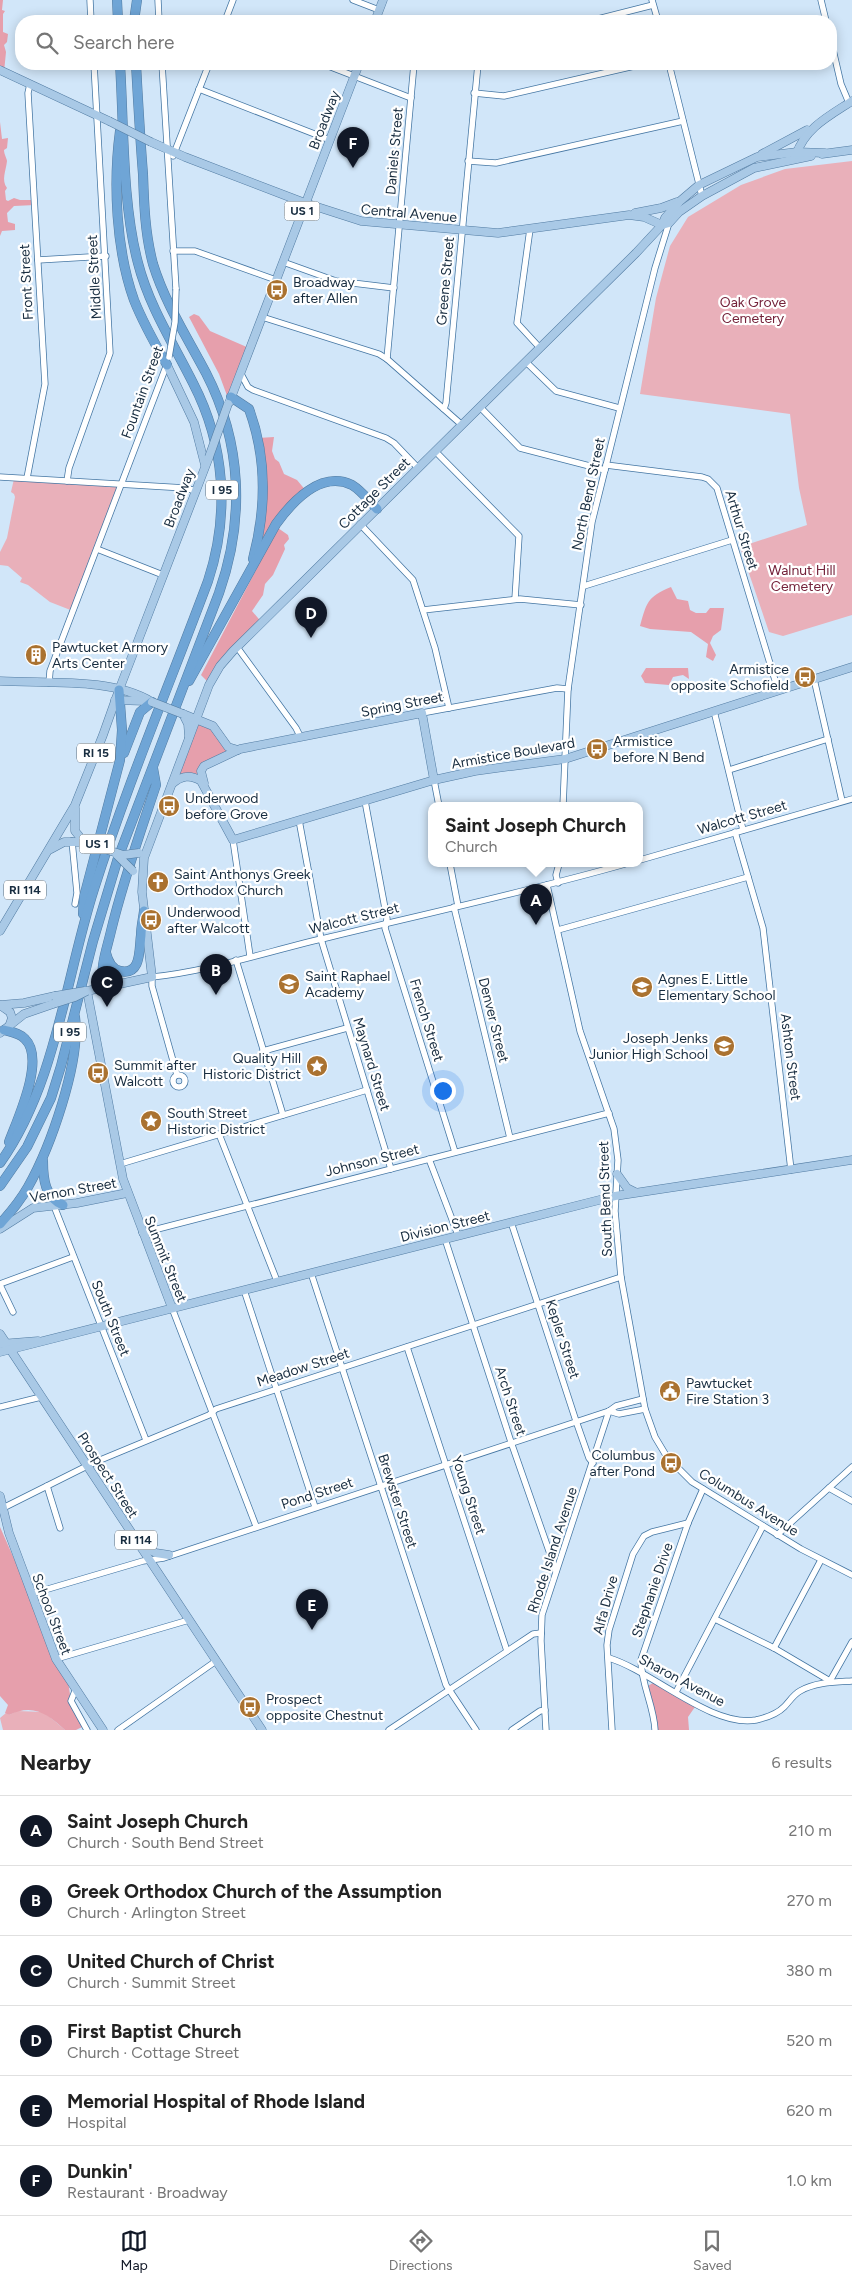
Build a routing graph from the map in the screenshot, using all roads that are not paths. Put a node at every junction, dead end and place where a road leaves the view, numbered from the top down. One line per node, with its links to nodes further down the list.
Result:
1 (90, 0): 12 (street)
2 (117, 0): 13 (highway)
3 (132, 0): 14 (highway)
4 (137, 0): 15 (highway)
5 (158, 0): 16 (street)
6 (233, 0): 17 (street)
7 (353, 0): 11 (street)
8 (383, 0): 11 (main road)
9 (821, 0): 21 (street)
10 (653, 2): 19 (street); 20 (street)
11 (379, 10): 18 (main road)
12 (91, 15)
13 (118, 15)
14 (133, 15)
15 (135, 15)
16 (159, 15)
17 (227, 15)
18 (377, 15)
19 (610, 15)
20 (656, 15)
21 (825, 15)
22 (837, 67): 40 (street)
23 (0, 70): 36 (main road, Central Avenue)
24 (94, 70): 42 (street, Middle Street)
25 (120, 70): 41 (highway, I 95)
26 (136, 70): 104 (highway, I 95)
27 (163, 70): 47 (street, Fountain Street)
28 (207, 70): 37 (street)
29 (339, 70): 35 (street)
30 (356, 70): 35 (main road, Broadway / US 1)
31 (413, 70): 39 (street, Daniels Street)
32 (477, 70): 38 (street, Greene Street)
33 (617, 70): 38 (street)
34 (670, 70): 43 (street)
35 (354, 76): 39 (street); 45 (main road, Broadway / US 1)
36 (30, 84): 42 (main road, Central Avenue); 62 (street, Front Street)
37 (200, 89): 45 (street); 47 (street)
38 (474, 93): 50 (street, Greene Street)
39 (411, 98): 56 (street, Daniels Street)
40 (850, 102): 44 (main road)
41 (123, 111): 69 (highway); 150 (highway, I 95)
42 (97, 116): 47 (main road, Central Avenue, bridge); 61 (street, Middle Street)
43 (683, 121): 50 (street); 51 (street)
44 (813, 127): 48 (main road); 49 (main road)
45 (330, 140): 54 (main road, Broadway / US 1)
46 (852, 150): 48 (main road)
47 (171, 151): 54 (main road, Central Avenue); 60 (street, Fountain Street)
48 (796, 156): 49 (main road); 52 (main road)
49 (757, 157): 51 (main road)
50 (468, 161): 59 (street, Greene Street)
51 (699, 185): 52 (street); 53 (main road)
52 (702, 196): 57 (main road)
53 (679, 202): 55 (main road); 57 (main road, Cottage Street)
54 (305, 203): 56 (main road, Central Avenue); 63 (main road, Broadway / US 1)
55 (629, 215): 57 (main road, Central Avenue); 58 (main road, Central Avenue)
56 (399, 224): 59 (main road, Central Avenue); 65 (street, Daniels Street)
57 (666, 224): 67 (main road, Cottage Street); 74 (street, North Bend Street)
58 (530, 229): 59 (main road, Central Avenue); 67 (street)
59 (462, 230): 75 (street, Greene Street)
60 (173, 251): 64 (street); 69 (street, Fountain Street, bridge)
61 (106, 256): 62 (street); 83 (street, Middle Street)
62 (38, 260): 82 (street, Front Street)
63 (283, 262): 64 (main road, Broadway / US 1); 65 (street)
64 (276, 280): 66 (main road, Broadway / US 1)
65 (394, 288): 68 (street, Daniels Street)
66 (262, 317): 68 (street); 71 (main road, Broadway / US 1)
67 (540, 348): 70 (main road, Cottage Street)
68 (387, 359): 75 (street)
69 (168, 361): 78 (main road); 84 (street, Fountain Street)
70 (526, 362): 73 (main road, Cottage Street); 74 (street)
71 (240, 374): 72 (main road, Broadway / US 1); 79 (street)
72 (230, 401): 78 (main road, Broadway / US 1, bridge); 91 (highway)
73 (480, 407): 76 (main road, Cottage Street); 80 (street, Arthur Street)
74 (619, 408): 80 (street, North Bend Street)
75 (444, 410): 76 (street)
76 (462, 425): 77 (main road, Cottage Street)
77 (435, 451): 79 (main road, Cottage Street); 93 (street)
78 (205, 466): 85 (main road, Broadway / US 1)
79 (417, 468): 86 (main road, Cottage Street)
80 (605, 468): 88 (street, Arthur Street); 92 (street, North Bend Street)
81 (0, 477): 82 (street)
82 (27, 478): 83 (street)
83 (67, 481): 84 (street)
84 (122, 484): 85 (street); 89 (street, Fountain Street)
85 (196, 491): 90 (main road, Broadway / US 1)
86 (377, 509): 87 (main road, Cottage Street); 91 (highway)
87 (360, 524): 95 (street); 96 (main road, Cottage Street)
88 (732, 540): 92 (street); 103 (street, Arthur Street)
89 (97, 549): 90 (street); 100 (street, Fountain Street)
90 (164, 575): 102 (main road, Broadway / US 1)
91 (247, 577): 104 (highway)
92 (584, 586): 94 (street, North Bend Street)
93 (515, 599): 94 (street); 95 (street)
94 (581, 605): 101 (street, North Bend Street)
95 (423, 610): 107 (street)
96 (237, 646): 111 (main road, Cottage Street); 112 (street)
97 (852, 667): 98 (main road, Armistice Boulevard)
98 (814, 679): 103 (main road, Armistice Boulevard); 113 (street)
99 (0, 681): 100 (main road)
100 (49, 683): 102 (main road)
101 (568, 689): 107 (street, Spring Street); 116 (street, North Bend Street)
102 (119, 690): 105 (highway, US 1); 106 (main road)
103 (778, 690): 108 (main road, Armistice Boulevard)
104 (181, 693): 118 (highway, I 95)
105 (117, 700): 106 (main road); 117 (highway, US 1); 128 (main road, RI 15)
106 (152, 702): 110 (main road, bridge); 117 (highway)
107 (449, 708): 109 (street, Spring Street)
108 (714, 711): 116 (main road, Armistice Boulevard); 119 (street)
109 (422, 713): 112 (main road, Spring Street); 120 (main road)
110 (183, 714): 111 (main road); 114 (main road)
111 (198, 718): 114 (main road, Cottage Street); 115 (main road)
112 (300, 736): 115 (main road, Spring Street)
113 (828, 740): 119 (street); 125 (street)
114 (188, 741): 122 (main road, Cottage Street)
115 (240, 749): 121 (main road, Spring Street)
116 (566, 759): 120 (main road, Armistice Boulevard); 127 (street, North Bend Street)
117 (120, 760): 150 (highway, US 1)
118 (153, 766): 154 (highway); 162 (highway, I 95)
119 (729, 770): 130 (street)
120 (434, 780): 124 (main road, Armistice Boulevard); 126 (street)
121 (204, 784): 122 (main road); 132 (main road)
122 (170, 785): 135 (main road, Cottage Street)
123 (852, 799): 125 (street, Walcott Street)
124 (365, 801): 129 (main road, Armistice Boulevard); 149 (street, French Street)
125 (842, 801): 130 (street, Walcott Street)
126 (438, 802)
127 (563, 802)
128 (75, 805): 134 (main road); 136 (main road, RI 114)
129 (299, 820): 132 (main road, Armistice Boulevard); 153 (street, Maynard Street)
130 (743, 830): 131 (street, Walcott Street)
131 (735, 832): 138 (street, Walcott Street); 142 (street, Ashton Street)
132 (233, 840): 155 (street)
133 (72, 841): 134 (main road); 136 (main road); 146 (street)
134 (84, 842): 137 (main road, bridge)
135 (149, 842): 137 (main road, bridge); 145 (main road, Cottage Street)
136 (50, 850): 152 (main road, RI 114)
137 (113, 852): 145 (main road, bridge)
138 (643, 859)
139 (450, 867): 147 (street, Denver Street)
140 (558, 867): 143 (street)
141 (614, 867): 143 (street, Walcott Street)
142 (748, 876): 151 (street); 179 (street, Ashton Street)
143 (558, 883): 144 (street, Walcott Street)
144 (547, 885): 147 (street, Walcott Street); 151 (street, South Bend Street)
145 (142, 892): 148 (main road)
146 (75, 904)
147 (456, 907): 149 (street, Walcott Street); 171 (street, Denver Street)
148 (144, 911): 154 (highway); 157 (main road)
149 (386, 923): 153 (street, Walcott Street); 172 (street, French Street)
150 (82, 929): 176 (highway, I 95)
151 (558, 930): 168 (street, South Bend Street)
152 (0, 931)
153 (321, 939): 155 (street, Walcott Street); 163 (street, Maynard Street)
154 (106, 951): 158 (highway)
155 (250, 956): 156 (street, Walcott Street)
156 (236, 960): 157 (street, Walcott Street); 165 (street)
157 (152, 976): 158 (main road, Walcott Street); 166 (street)
158 (104, 987): 159 (main road, Walcott Street)
159 (88, 993): 160 (main road, Walcott Street, bridge); 177 (main road, Summit Street)
160 (54, 1000): 161 (main road, Walcott Street); 164 (main road)
161 (0, 1005): 164 (main road)
162 (74, 1013): 173 (highway); 181 (highway, I 95)
163 (348, 1028): 165 (street); 167 (street, Maynard Street)
164 (4, 1030): 176 (highway)
165 (263, 1051): 169 (street)
166 (177, 1075)
167 (367, 1090): 169 (street); 178 (street, Maynard Street)
168 (609, 1113): 171 (street, Johnson Street); 180 (street, South Bend Street)
169 (283, 1115): 170 (street)
170 (219, 1134): 177 (street); 186 (street)
171 (510, 1138): 172 (street, Johnson Street)
172 (456, 1152): 174 (street, Johnson Street)
173 (43, 1156): 185 (highway); 188 (highway)
174 (429, 1159): 178 (street, Johnson Street); 191 (street)
175 (852, 1160): 179 (main road, Division Street)
176 (2, 1161)
177 (120, 1164): 183 (main road, Summit Street)
178 (391, 1168): 186 (street, Johnson Street)
179 (791, 1170): 182 (main road, Division Street)
180 (617, 1174): 182 (main road); 184 (street, South Bend Street)
181 (0, 1186)
182 (635, 1192): 184 (main road, Division Street)
183 (127, 1193): 185 (main road, Vernon Street); 190 (main road, Summit Street)
184 (615, 1196): 187 (main road, Division Street); 195 (street, South Bend Street)
185 (59, 1205): 189 (main road, Vernon Street); 193 (street, South Street)
186 (248, 1205): 190 (street, Johnson Street); 196 (street)
187 (511, 1222): 191 (main road, Division Street); 199 (street, Kepler Street)
188 (0, 1224)
189 (0, 1229)
190 (142, 1233): 200 (main road, Summit Street)
191 (458, 1235): 192 (main road, Division Street)
192 (445, 1239): 194 (main road, Division Street); 202 (street, Arch Street)
193 (73, 1257): 197 (street); 203 (street, South Street)
194 (311, 1273): 196 (main road, Division Street); 208 (street, Brewster Street)
195 (621, 1277): 199 (street, Meadow Street); 211 (street, South Bend Street)
196 (277, 1281): 198 (main road, Division Street)
197 (0, 1285): 201 (street)
198 (244, 1290): 200 (main road, Division Street); 209 (street)
199 (538, 1304): 202 (street, Meadow Street); 216 (street, Kepler Street)
200 (172, 1308): 203 (main road, Division Street); 215 (street, Summit Street)
201 (14, 1312)
202 (473, 1324): 206 (street, Meadow Street); 218 (street, Arch Street)
203 (101, 1327): 205 (main road, Division Street); 217 (street, South Street)
204 (0, 1334): 205 (main road, Prospect Street / RI 114)
205 (5, 1346): 207 (main road, Division Street); 210 (main road, Prospect Street / RI 114)
206 (408, 1347): 208 (street, Meadow Street); 219 (street, Young Street)
207 (0, 1352)
208 (342, 1368): 209 (street, Meadow Street); 223 (street, Brewster Street)
209 (277, 1388): 215 (street, Meadow Street); 229 (street)
210 (41, 1397): 212 (street); 221 (main road, Prospect Street / RI 114)
211 (643, 1399): 213 (street, Columbus Avenue); 214 (street, Pond Street)
212 (0, 1406)
213 (645, 1409): 214 (street, Pond Street); 226 (street, Columbus Avenue)
214 (609, 1411): 216 (street, Pond Street); 220 (street, Rhode Island Avenue)
215 (212, 1412): 217 (street, Meadow Street); 233 (street, Summit Street)
216 (576, 1421): 218 (street, Pond Street); 220 (street, Kepler Street)
217 (146, 1440): 221 (street, Meadow Street)
218 (512, 1442): 219 (street, Pond Street); 242 (street, Arch Street)
219 (446, 1464): 223 (street, Pond Street); 250 (street, Young Street)
220 (593, 1464): 242 (street, Rhode Island Avenue)
221 (87, 1466): 224 (street, Meadow Street); 238 (main road, Prospect Street / RI 114)
222 (852, 1467): 225 (street)
223 (380, 1485): 229 (street, Pond Street); 257 (street, Brewster Street)
224 (47, 1486): 230 (street, Meadow Street); 235 (street)
225 (829, 1488): 228 (street); 237 (street)
226 (703, 1489): 232 (street, Stephanie Drive); 234 (street, Columbus Avenue)
227 (0, 1496): 230 (main road, School Street)
228 (852, 1501)
229 (315, 1507): 233 (street, Pond Street)
230 (3, 1508): 236 (main road, School Street)
231 (0, 1522): 236 (main road)
232 (688, 1523): 251 (street, Alfa Drive); 254 (street, Stephanie Drive)
233 (256, 1526): 239 (street, Pond Street)
234 (763, 1526): 237 (street, Columbus Avenue); 245 (street)
235 (60, 1528)
236 (9, 1533): 244 (main road, School Street)
237 (777, 1535): 240 (street, Columbus Avenue)
238 (138, 1544): 239 (main road); 241 (main road, Prospect Street / RI 114)
239 (169, 1555): 241 (street, Pond Street)
240 (821, 1560): 243 (street, Columbus Avenue); 249 (street)
241 (151, 1561): 244 (street, Pond Street); 246 (main road, Prospect Street / RI 114)
242 (556, 1571): 247 (street, Rhode Island Avenue)
243 (852, 1575)
244 (31, 1594): 252 (main road, School Street)
245 (715, 1618): 249 (street); 259 (street)
246 (189, 1620): 252 (street); 253 (main road, Prospect Street / RI 114)
247 (541, 1633): 250 (street); 260 (street, Rhode Island Avenue)
248 (852, 1642): 255 (street)
249 (774, 1648): 255 (street)
250 (507, 1651): 257 (street)
251 (609, 1658): 254 (street, Sharon Avenue); 269 (street, Alfa Drive)
252 (56, 1660): 258 (main road, School Street)
253 (216, 1661): 261 (main road, Prospect Street / RI 114); 264 (street)
254 (641, 1672): 259 (street, Sharon Avenue); 270 (street, Stephanie Drive)
255 (830, 1681): 256 (street, Sharon Avenue); 259 (street, Sharon Avenue)
256 (852, 1681)
257 (450, 1690): 265 (street); 266 (street, Brewster Street)
258 (75, 1691): 262 (street); 263 (main road, School Street)
259 (676, 1692)
260 (545, 1710): 267 (street); 268 (street, Rhode Island Avenue)
261 (258, 1729)
262 (87, 1730)
263 (103, 1730)
264 (118, 1730)
265 (390, 1730)
266 (476, 1730)
267 (512, 1730)
268 (546, 1730)
269 (612, 1730)
270 (655, 1730)

